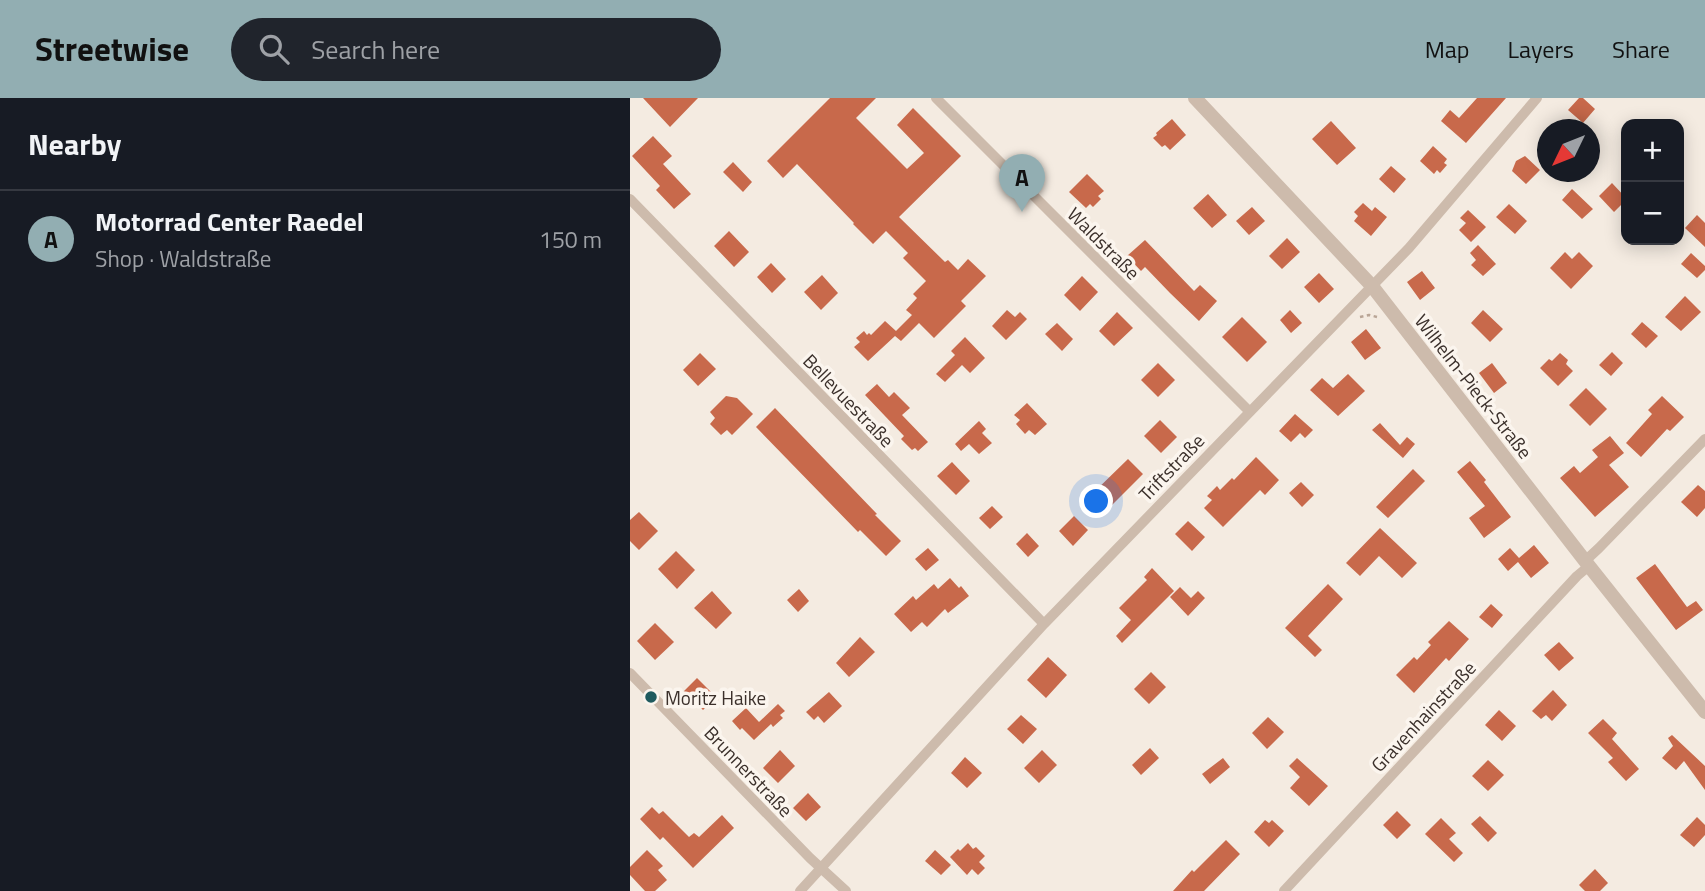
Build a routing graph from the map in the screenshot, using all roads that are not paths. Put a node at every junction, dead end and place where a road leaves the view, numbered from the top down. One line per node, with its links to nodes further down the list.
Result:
1 (936, 98): 6 (street, Waldstraße)
2 (1195, 98): 5 (street, Wilhelm-Pieck-Straße)
3 (1537, 98): 5 (street, Triftstraße)
4 (630, 199): 9 (street, Bellevuestraße)
5 (1372, 286): 6 (street, Triftstraße); 8 (street, Wilhelm-Pieck-Straße)
6 (1249, 411): 9 (street, Triftstraße)
7 (1705, 439): 8 (street, Gravenhainstraße)
8 (1587, 563): 11 (street, Wilhelm-Pieck-Straße); 15 (street, Gravenhainstraße)
9 (1044, 624): 12 (street, Triftstraße)
10 (630, 673): 12 (street, Brunnerstraße)
11 (1705, 712)
12 (820, 868): 13 (street, Triftstraße); 14 (street, Brunnerstraße)
13 (800, 891)
14 (846, 891)
15 (1284, 891)

